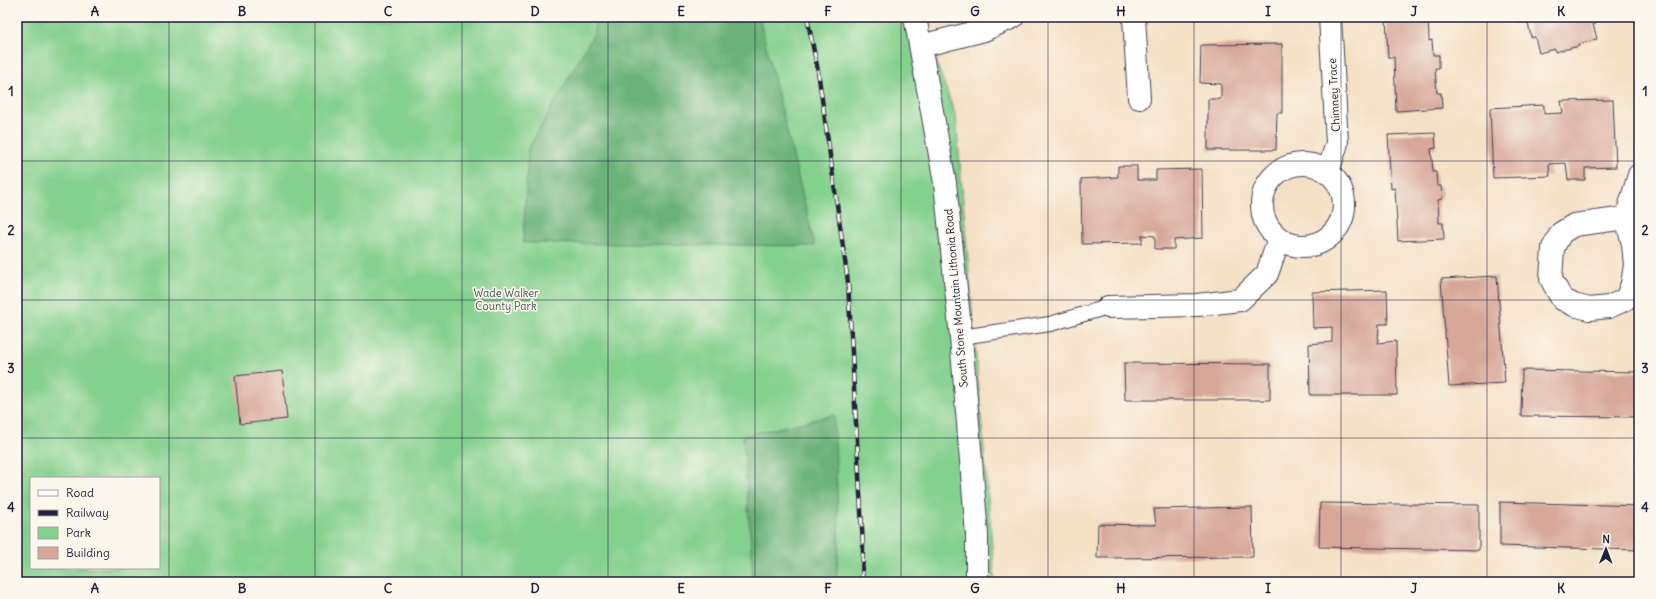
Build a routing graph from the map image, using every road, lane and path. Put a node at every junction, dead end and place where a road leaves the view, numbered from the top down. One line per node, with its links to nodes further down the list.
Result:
1 (915, 17): 5 (street, South Stone Mountain Lithonia Road)
2 (1013, 17): 5 (street)
3 (1134, 17): 6 (street)
4 (1330, 17): 7 (street, Chimney Trace)
5 (921, 46): 12 (street, South Stone Mountain Lithonia Road)
6 (1139, 98)
7 (1328, 172): 10 (street); 10 (street)
8 (1639, 175): 9 (street)
9 (1626, 218): 9 (street)
10 (1279, 239): 11 (street)
11 (1108, 307): 12 (lane)
12 (961, 337): 13 (street, South Stone Mountain Lithonia Road)
13 (977, 582)

